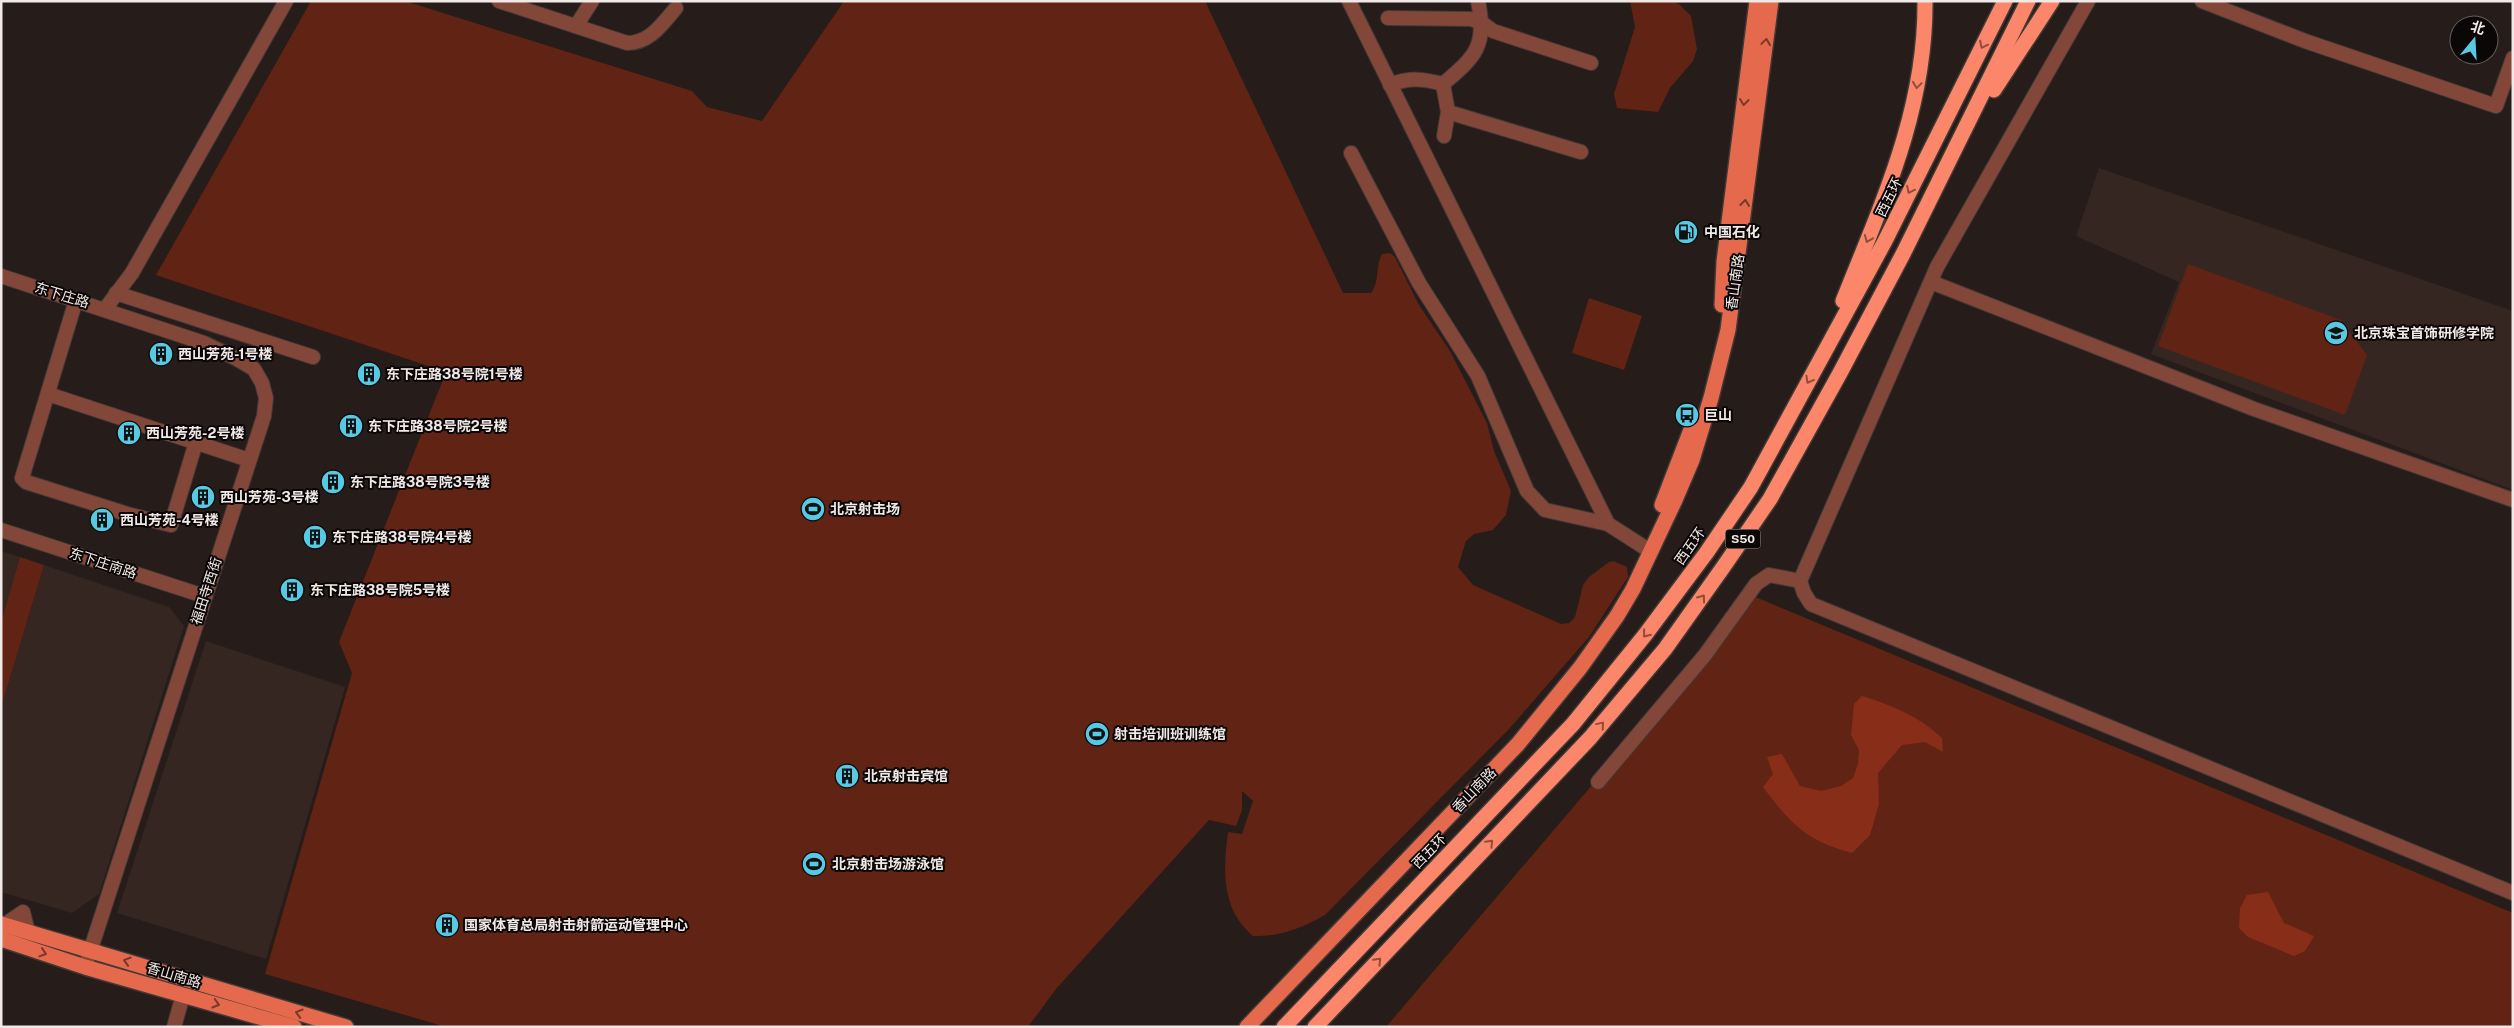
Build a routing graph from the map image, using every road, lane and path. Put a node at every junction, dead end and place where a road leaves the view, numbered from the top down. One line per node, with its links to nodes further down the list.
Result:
1 (286, 1): 31 (street, 东下庄路)
2 (499, 1): 18 (street)
3 (592, 1): 18 (street)
4 (1349, 1): 22 (street)
5 (1478, 1): 17 (street)
6 (1757, 1): 42 (main road, 香山南路, one-way to 42)
7 (1771, 1): 42 (main road, 香山南路, one-way to 7)
8 (1916, 1): 19 (highway)
9 (1925, 1): 19 (highway)
10 (2004, 1): 35 (highway, 西五环 / S50, one-way to 35)
11 (2028, 1): 26 (highway, S50)
12 (2052, 1): 26 (highway)
13 (2088, 1): 30 (street)
14 (2202, 1): 20 (street)
15 (676, 8): 18 (street)
16 (1388, 18): 17 (street)
17 (1482, 23): 21 (street); 23 (street)
18 (576, 26)
19 (1922, 53): 35 (highway, one-way to 35)
20 (2513, 58)
21 (1591, 63)
22 (1390, 84): 23 (street); 40 (street)
23 (1443, 84): 24 (street)
24 (1448, 112): 25 (street); 27 (street)
25 (1444, 136)
26 (1959, 143): 52 (highway, S50, one-way to 26)
27 (1581, 152)
28 (1351, 153): 40 (street)
29 (1, 276): 32 (street, 东下庄路)
30 (1931, 282): 39 (street); 43 (street)
31 (116, 292): 33 (street, 东下庄路); 34 (street)
32 (76, 300): 33 (street, 东下庄路); 36 (street)
33 (105, 309): 38 (street, 福田寺西街)
34 (313, 357)
35 (1819, 361): 51 (highway, 西五环 / S50, one-way to 51)
36 (48, 394): 37 (street); 37 (street)
37 (196, 442): 38 (street)
38 (249, 460): 44 (street, 福田寺西街)
39 (2513, 500)
40 (1608, 524): 42 (street)
41 (1, 530): 44 (street, 东下庄南路)
42 (1650, 551): 56 (main road, 香山南路)
43 (1800, 581): 45 (street); 46 (street)
44 (204, 596): 48 (street, 福田寺西街)
45 (1598, 782)
46 (2513, 893)
47 (2, 929): 48 (main road, 香山南路); 49 (main road, 香山南路, one-way to 49)
48 (89, 950): 49 (street, 福田寺西街); 55 (main road, 香山南路, one-way to 48)
49 (85, 966): 50 (main road, 香山南路)
50 (183, 995): 53 (street); 54 (main road, 香山南路, one-way to 54)
51 (1289, 1021)
52 (1317, 1025)
53 (174, 1027)
54 (294, 1027)
55 (346, 1027)
56 (1247, 1027)

